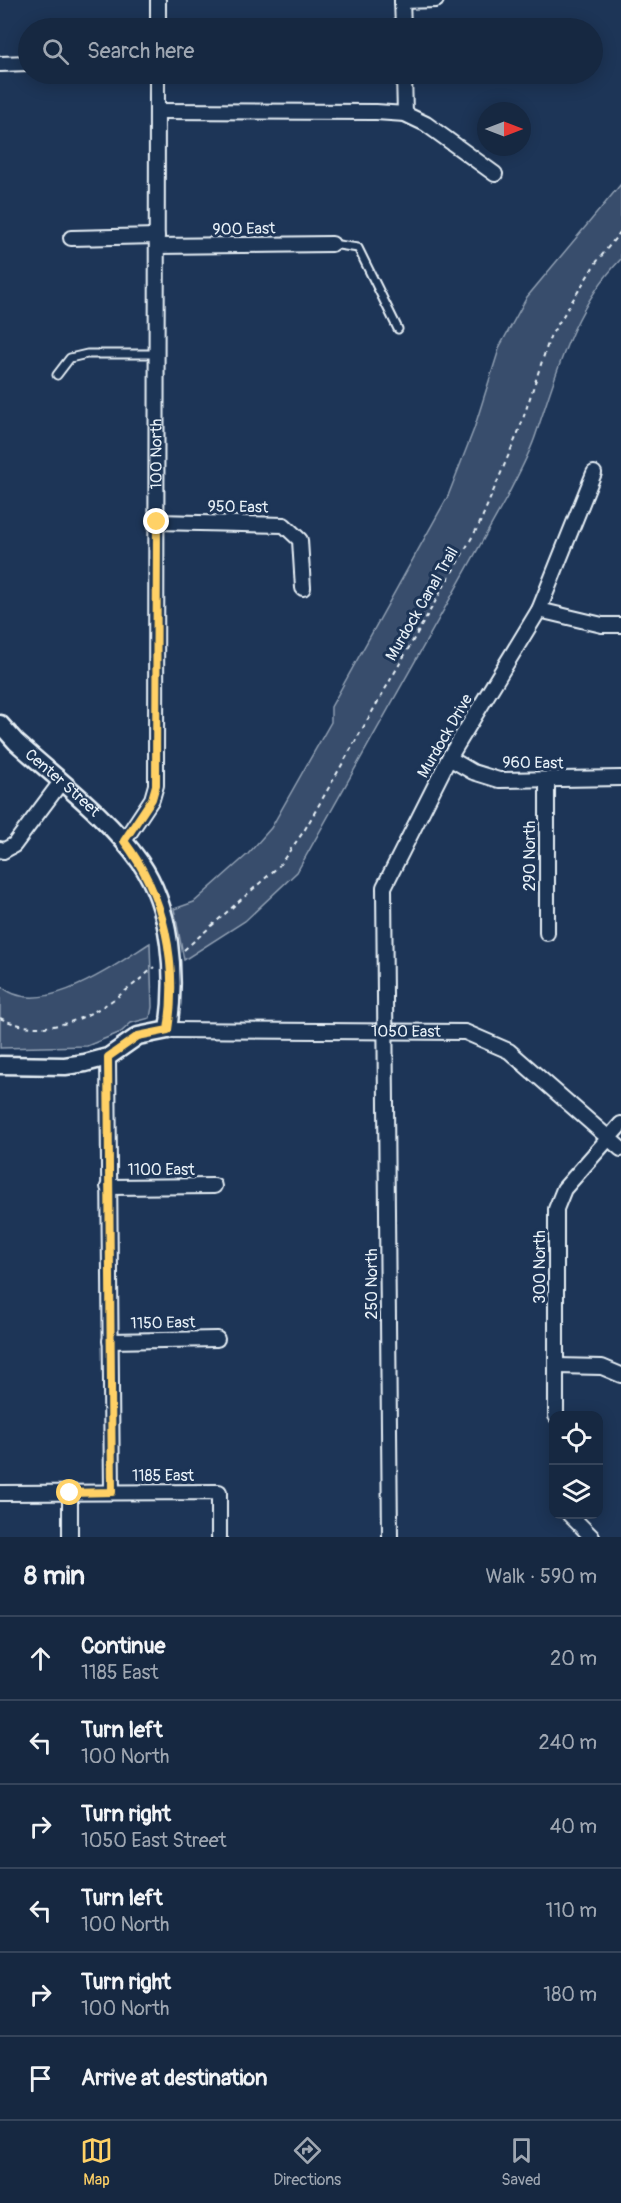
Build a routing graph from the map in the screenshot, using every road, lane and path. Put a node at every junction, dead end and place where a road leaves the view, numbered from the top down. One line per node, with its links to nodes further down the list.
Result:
1 (158, 0): 4 (street)
2 (402, 0): 3 (street); 5 (street)
3 (436, 0)
4 (158, 18)
5 (403, 18)
6 (18, 63): 7 (street)
7 (0, 64)
8 (157, 84): 10 (street, 100 North)
9 (404, 84): 11 (street)
10 (157, 111): 11 (street); 15 (street, 100 North)
11 (405, 114): 12 (street)
12 (495, 174)
13 (621, 231): 33 (path, Murdock Canal Trail)
14 (71, 238): 15 (street, 900 East)
15 (157, 241): 16 (street, 900 East); 18 (street, 100 North)
16 (332, 244): 17 (lane)
17 (398, 329)
18 (157, 354): 19 (lane); 21 (street, 100 North)
19 (57, 375)
20 (594, 473): 23 (street, Murdock Drive)
21 (157, 522): 22 (street, 950 East); 30 (street, 100 North)
22 (303, 588)
23 (539, 610): 24 (street); 26 (street, Murdock Drive)
24 (621, 625)
25 (0, 724): 29 (street, Center Street)
26 (449, 758): 28 (street, 960 East); 37 (street, Murdock Drive)
27 (621, 778): 28 (street, 960 East)
28 (547, 780): 32 (street, 290 North)
29 (61, 782): 30 (street, Center Street); 31 (street)
30 (124, 841): 36 (street)
31 (0, 849)
32 (547, 933)
33 (184, 950)
34 (154, 967): 35 (path)
35 (0, 1018)
36 (168, 1030): 37 (street, 1050 East); 38 (street)
37 (387, 1030): 41 (street, 1050 East); 56 (street, 250 North)
38 (108, 1057): 39 (street); 44 (street)
39 (0, 1065)
40 (621, 1124): 41 (street, 300 North)
41 (609, 1137): 42 (street, 1050 East); 47 (street, 300 North)
42 (621, 1149)
43 (214, 1186): 44 (street, 1100 East)
44 (108, 1187): 46 (street)
45 (217, 1339): 46 (street, 1150 East)
46 (110, 1341): 50 (street)
47 (556, 1366): 48 (street); 49 (street, 300 North)
48 (621, 1375)
49 (556, 1411)
50 (112, 1492): 52 (street, 1185 East); 55 (street, 1185 East)
51 (0, 1493): 52 (street, 1185 East)
52 (70, 1493): 54 (street)
53 (573, 1519): 57 (street)
54 (70, 1537)
55 (219, 1537)
56 (390, 1537)
57 (590, 1537)

